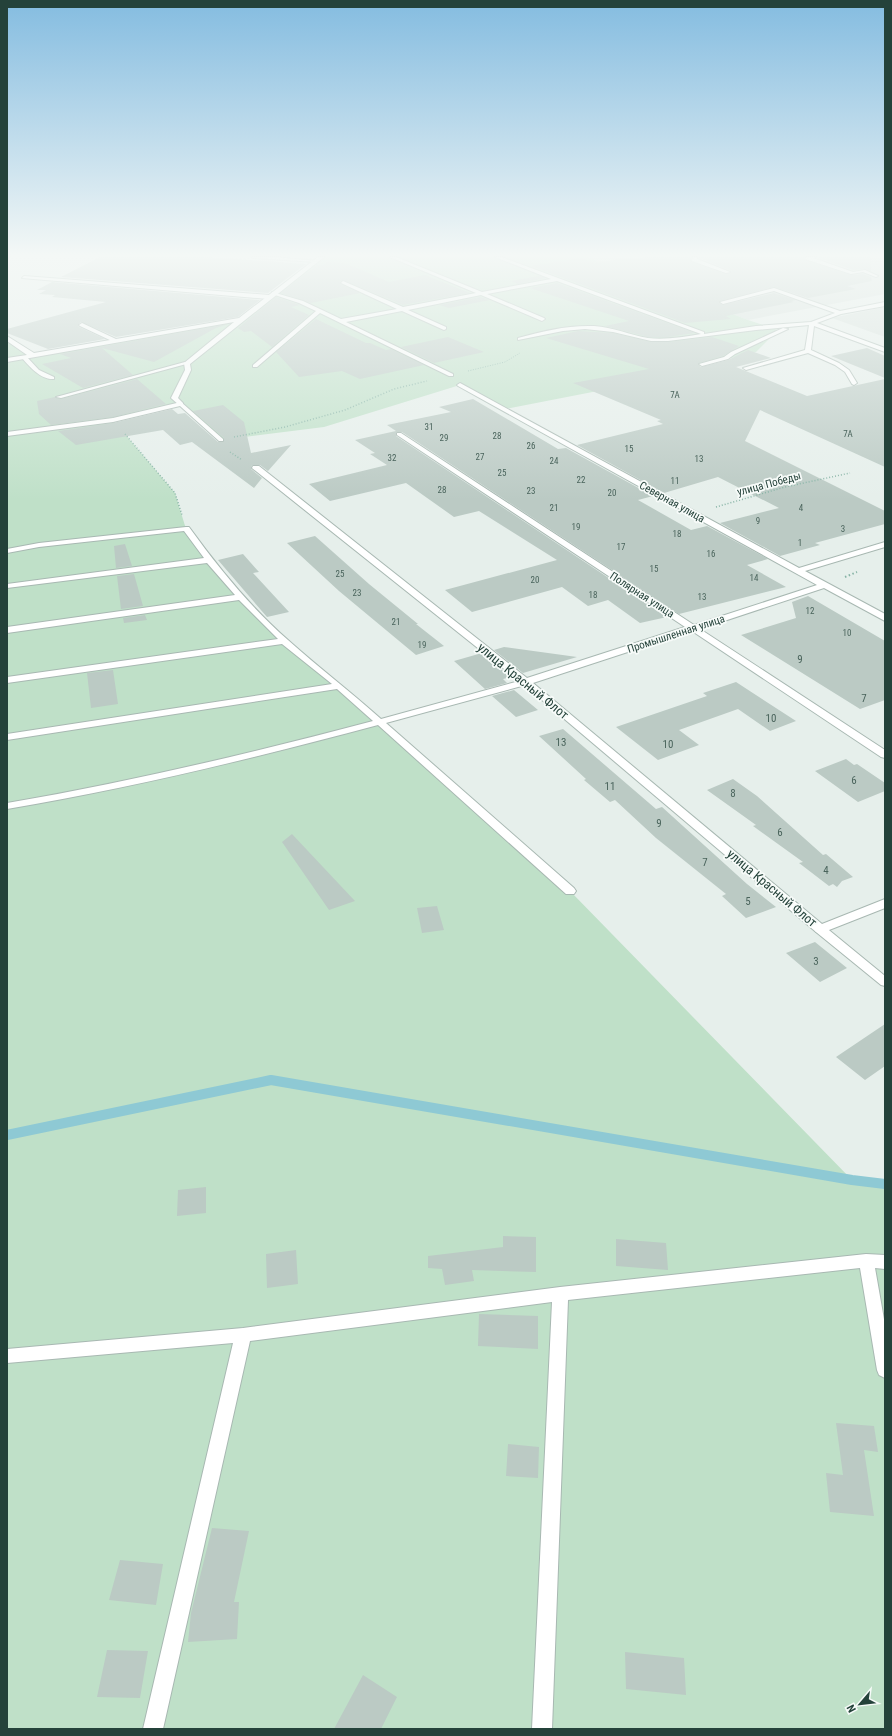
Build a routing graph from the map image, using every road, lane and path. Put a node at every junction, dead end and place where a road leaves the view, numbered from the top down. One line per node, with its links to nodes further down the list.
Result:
1 (7, 338): 17 (street)
2 (110, 338): 14 (lane)
3 (132, 338): 14 (street)
4 (217, 338): 20 (street)
5 (288, 338): 22 (lane)
6 (376, 338): 24 (lane)
7 (524, 338): 13 (lane)
8 (647, 338): 9 (lane)
9 (676, 338)
10 (765, 338): 21 (lane)
11 (810, 338): 16 (lane)
12 (853, 338): 15 (lane)
13 (520, 339): 24 (path)
14 (116, 341): 17 (street)
15 (885, 350)
16 (808, 351): 23 (lane); 26 (lane)
17 (32, 355): 18 (street)
18 (24, 356): 19 (street); 25 (lane)
19 (7, 360)
20 (187, 363): 28 (lane); 29 (street)
21 (702, 364)
22 (255, 366)
23 (746, 368)
24 (451, 375): 33 (path)
25 (52, 378)
26 (854, 383)
27 (460, 385): 36 (street, Северная улица)
28 (59, 397)
29 (181, 404): 30 (lane); 33 (lane)
30 (112, 420): 31 (lane); 37 (path)
31 (7, 434)
32 (399, 434): 47 (street, Полярная улица)
33 (221, 440): 34 (path)
34 (256, 468): 51 (street, улица Красный Флот)
35 (850, 473): 36 (path, улица Победы)
36 (692, 513): 41 (street, Северная улица)
37 (186, 529): 39 (lane); 40 (lane)
38 (885, 544): 41 (street)
39 (7, 550)
40 (209, 560): 44 (lane); 45 (lane)
41 (798, 571): 43 (street, Северная улица)
42 (858, 571): 43 (path)
43 (825, 585): 46 (street, Северная улица); 47 (street, Промышленная улица)
44 (7, 586)
45 (241, 597): 48 (lane); 49 (lane)
46 (885, 618)
47 (693, 629): 51 (street, Промышленная улица); 55 (street, Полярная улица)
48 (7, 630)
49 (284, 641): 50 (lane); 52 (lane)
50 (7, 680)
51 (526, 682): 53 (lane); 59 (street, улица Красный Флот)
52 (339, 686): 53 (lane); 54 (lane)
53 (379, 722): 56 (lane); 57 (lane)
54 (7, 737)
55 (885, 755)
56 (7, 806)
57 (570, 891)
58 (885, 903): 59 (street)
59 (820, 929): 60 (lane)
60 (885, 982)
61 (866, 1261): 62 (lane); 63 (lane); 66 (lane)
62 (885, 1262)
63 (560, 1294): 64 (lane); 68 (lane)
64 (243, 1335): 65 (lane); 67 (lane)
65 (7, 1356)
66 (885, 1370)
67 (153, 1729)
68 (542, 1729)

